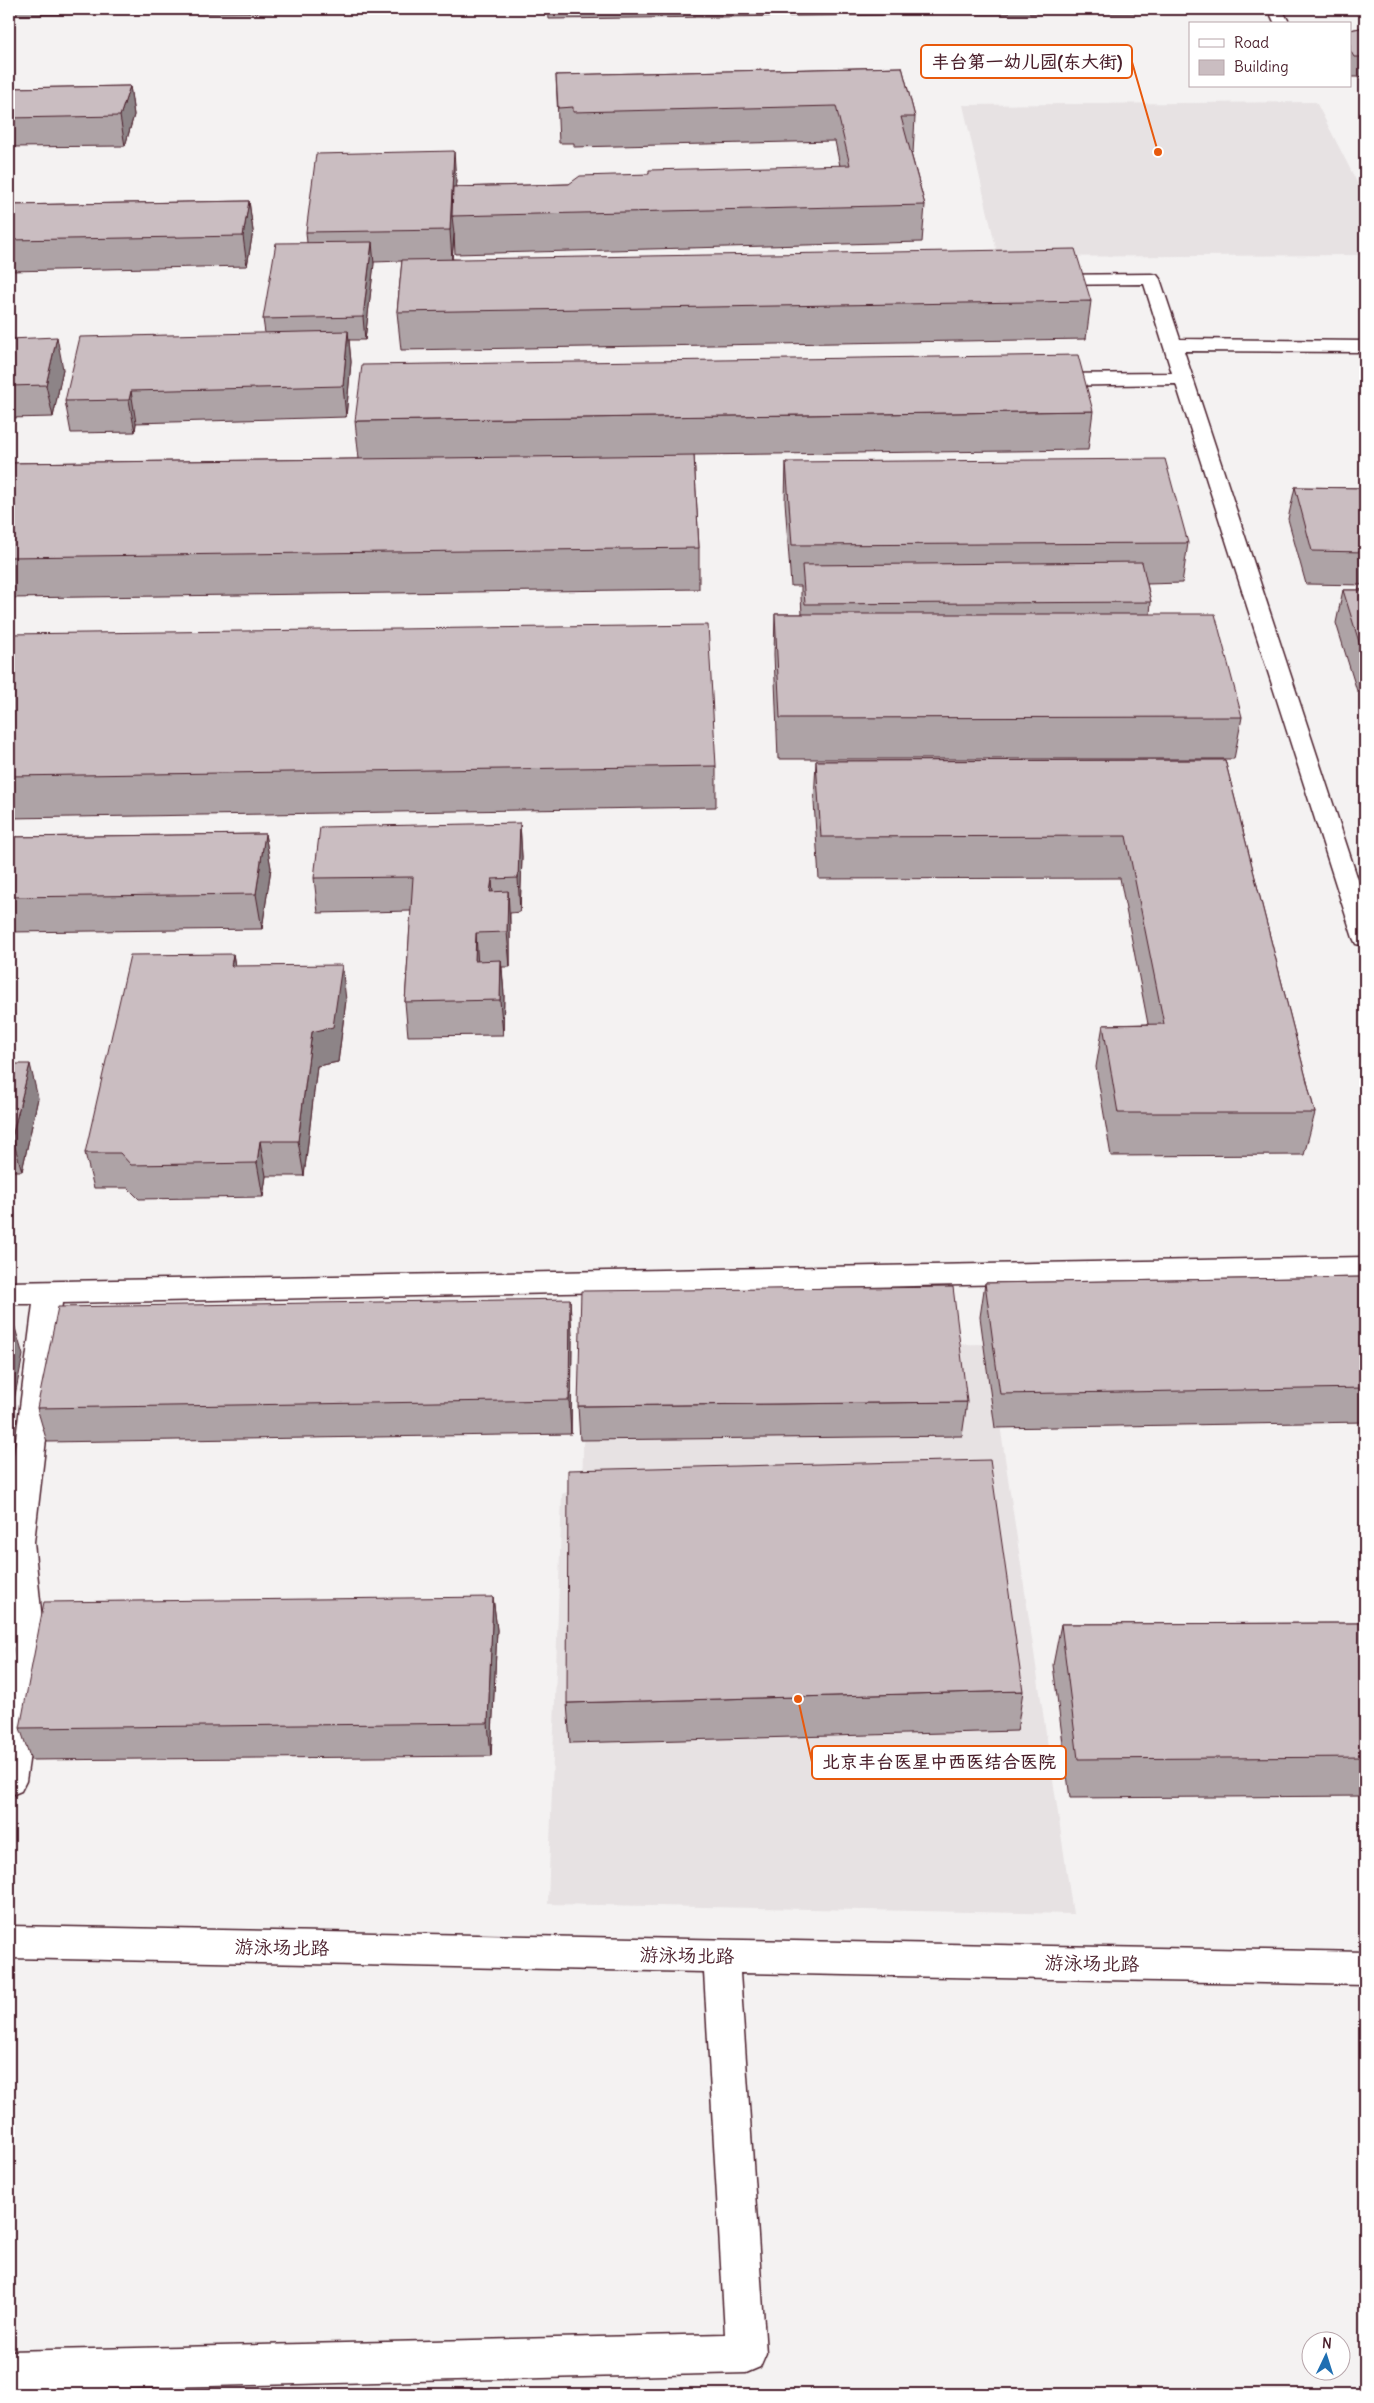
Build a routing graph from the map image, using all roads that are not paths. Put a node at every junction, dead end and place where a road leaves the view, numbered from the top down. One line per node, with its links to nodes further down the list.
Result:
1 (1275, 9): 2 (street)
2 (1282, 22)
3 (1031, 280): 4 (street)
4 (1172, 345): 5 (street); 6 (street)
5 (1365, 346)
6 (1183, 378): 7 (street); 8 (street)
7 (1025, 380)
8 (1365, 938)
9 (1365, 1267): 10 (street)
10 (49, 1292): 11 (street); 12 (street)
11 (9, 1293)
12 (15, 1577): 13 (street)
13 (9, 1781)
14 (9, 1942): 15 (street, 游泳场北路)
15 (721, 1956): 16 (street, 游泳场北路); 17 (street)
16 (1365, 1969)
17 (9, 2371)

